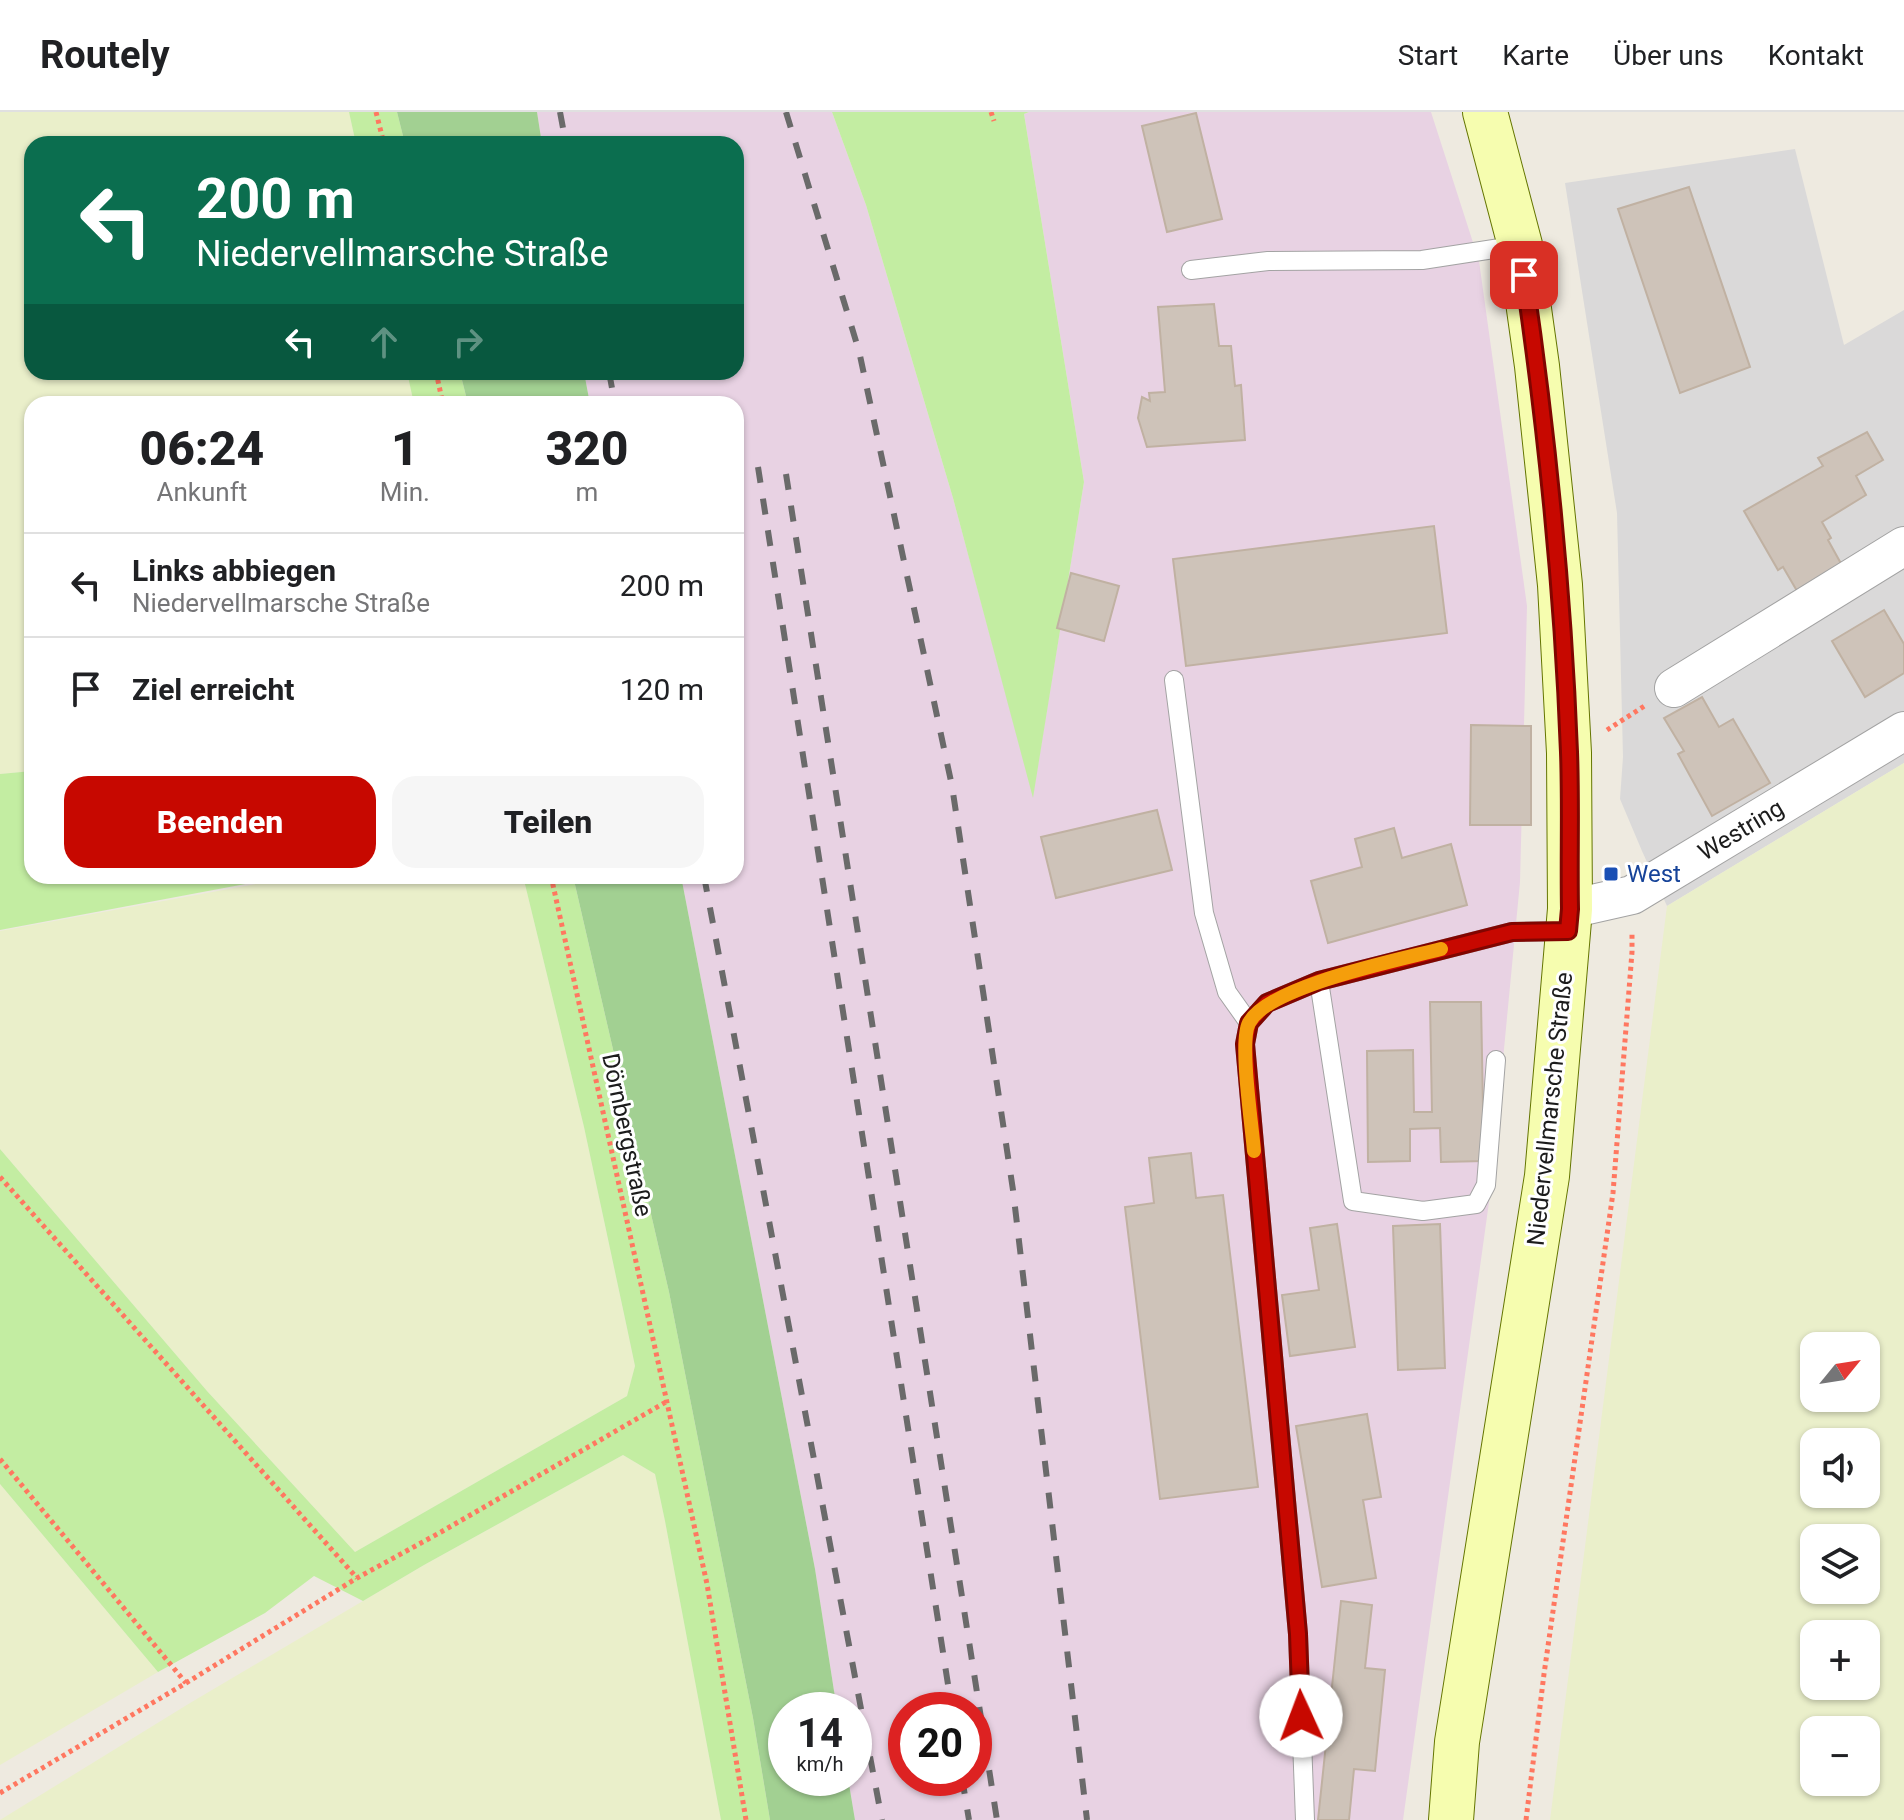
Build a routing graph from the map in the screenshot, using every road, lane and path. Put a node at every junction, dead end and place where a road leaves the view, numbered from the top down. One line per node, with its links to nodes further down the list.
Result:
1 (376, 112): 5 (path)
2 (991, 112): 4 (path)
3 (1485, 112): 6 (main road, Niedervellmarsche Straße)
4 (994, 121)
5 (382, 136)
6 (1520, 245): 7 (lane); 12 (main road, Niedervellmarsche Straße)
7 (1191, 270)
8 (1904, 546): 10 (street)
9 (1174, 680): 17 (lane)
10 (1674, 688): 12 (path)
11 (1904, 731): 14 (street, Westring)
12 (1569, 753): 15 (main road, Niedervellmarsche Straße)
13 (553, 884): 20 (path, Dörnbergstraße)
14 (1632, 895): 15 (street, Westring); 28 (path)
15 (1569, 920): 16 (lane); 27 (main road, Niedervellmarsche Straße)
16 (1319, 981): 17 (lane); 18 (lane)
17 (1249, 1023): 26 (lane)
18 (1496, 1060)
19 (0, 1177): 22 (path)
20 (666, 1402): 22 (path); 25 (path, Dörnbergstraße)
21 (0, 1459): 23 (path)
22 (357, 1578): 23 (path)
23 (186, 1683): 24 (path)
24 (0, 1793)
25 (746, 1820)
26 (1305, 1820)
27 (1451, 1820)
28 (1526, 1820)

